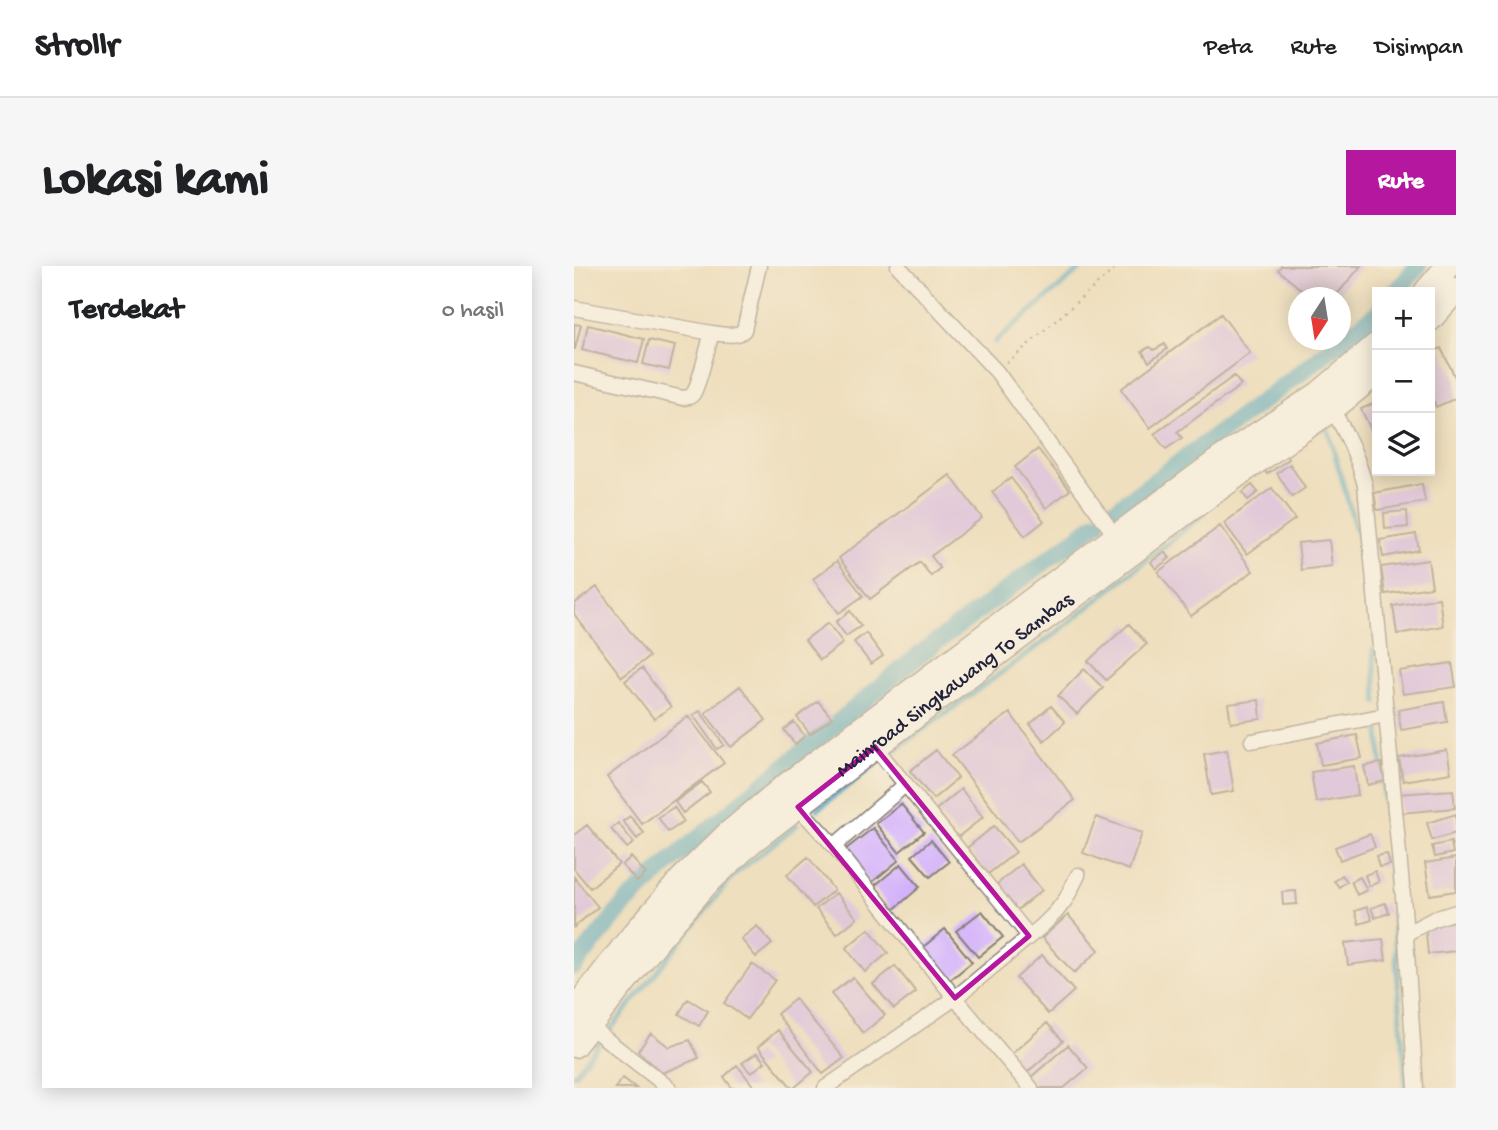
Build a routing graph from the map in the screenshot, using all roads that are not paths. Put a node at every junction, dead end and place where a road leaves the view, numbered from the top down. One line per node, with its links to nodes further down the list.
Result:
1 (759, 266): 8 (street)
2 (898, 266): 13 (street)
3 (1448, 266): 4 (highway)
4 (1430, 287)
5 (1456, 290): 7 (highway)
6 (574, 307): 8 (street)
7 (1435, 314)
8 (712, 333): 10 (street)
9 (1372, 349): 13 (highway, Mainroad Singkawang To Sambas)
10 (574, 373)
11 (1372, 376): 12 (highway, Mainroad Singkawang To Sambas)
12 (1332, 409): 14 (highway, Mainroad Singkawang To Sambas); 15 (street)
13 (1116, 537): 14 (highway, Mainroad Singkawang To Sambas)
14 (1049, 603): 17 (highway, Mainroad Singkawang To Sambas); 26 (highway, Mainroad Singkawang To Sambas)
15 (1386, 715): 16 (street); 23 (street)
16 (1252, 741)
17 (875, 747): 18 (street); 19 (highway, Mainroad Singkawang To Sambas)
18 (906, 784): 20 (street); 24 (street)
19 (798, 807): 20 (street); 26 (highway, Mainroad Singkawang To Sambas)
20 (834, 846): 25 (street)
21 (1078, 875): 24 (street)
22 (1456, 912): 23 (street)
23 (1405, 933): 30 (street)
24 (1029, 936): 25 (street)
25 (955, 998): 27 (street); 29 (street)
26 (582, 1027): 28 (street)
27 (833, 1086)
28 (669, 1088)
29 (1031, 1088)
30 (1416, 1088)

